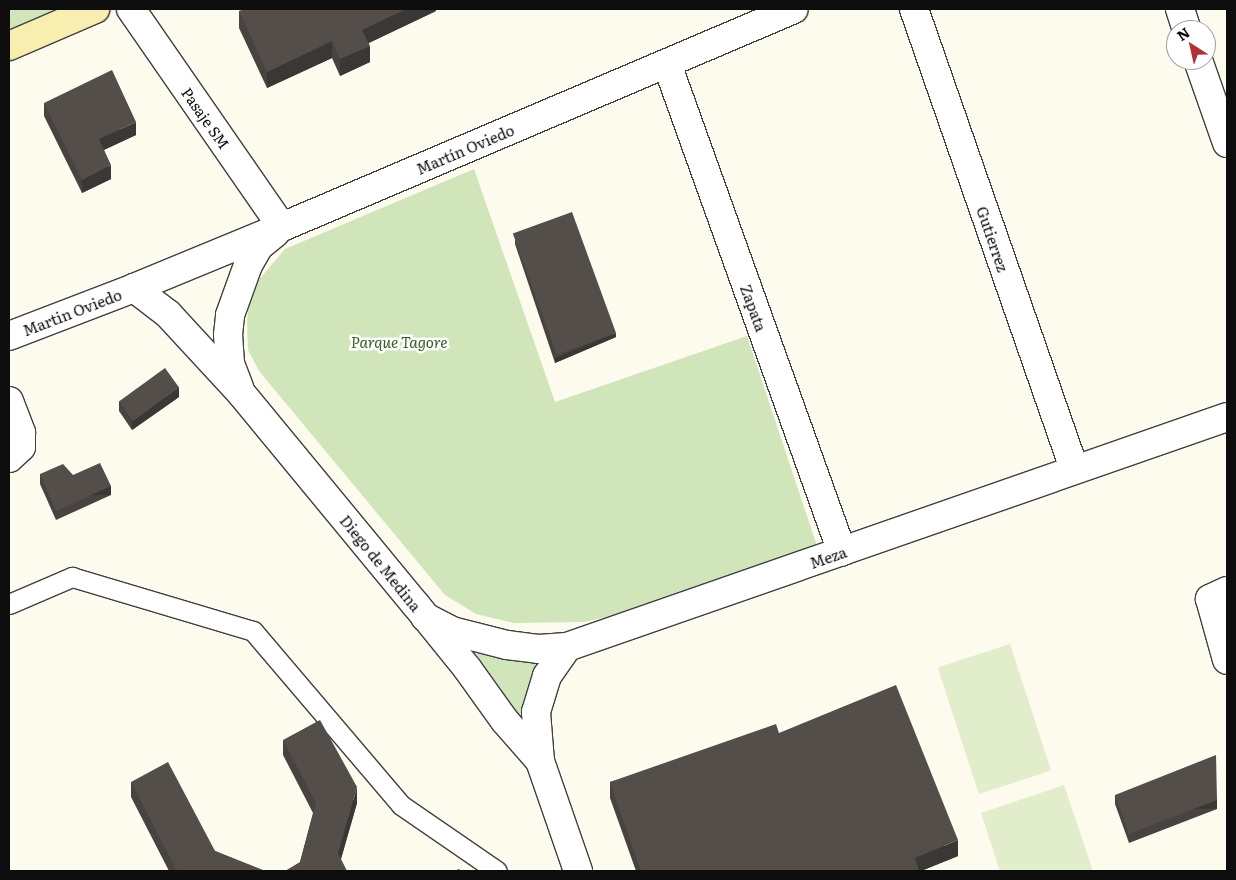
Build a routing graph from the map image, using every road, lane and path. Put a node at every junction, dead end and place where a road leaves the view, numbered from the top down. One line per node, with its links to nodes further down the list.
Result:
1 (95, 9): 5 (main road)
2 (131, 9): 9 (street, Pasaje SM)
3 (794, 9): 6 (street, Martín Oviedo)
4 (914, 9): 16 (street, Gutierrez)
5 (9, 46)
6 (667, 64): 9 (street, Martín Oviedo); 17 (street, Zapata)
7 (1201, 70): 8 (street)
8 (1227, 143)
9 (282, 227): 10 (street, Martín Oviedo); 12 (street)
10 (134, 288): 11 (street, Martin Oviedo); 12 (street, Diego de Medina)
11 (9, 336)
12 (241, 392): 20 (street, Diego de Medina)
13 (9, 401): 15 (street)
14 (1227, 417): 16 (street, Meza)
15 (9, 458)
16 (1074, 469): 17 (street, Meza)
17 (842, 552): 21 (street, Meza)
18 (1219, 594): 22 (street)
19 (9, 604): 24 (lane)
20 (425, 617): 21 (street, Meza); 23 (street, Diego de Medina)
21 (567, 647): 23 (street)
22 (1227, 660)
23 (540, 761): 25 (street, Diego de Medina)
24 (497, 871)
25 (578, 871)

